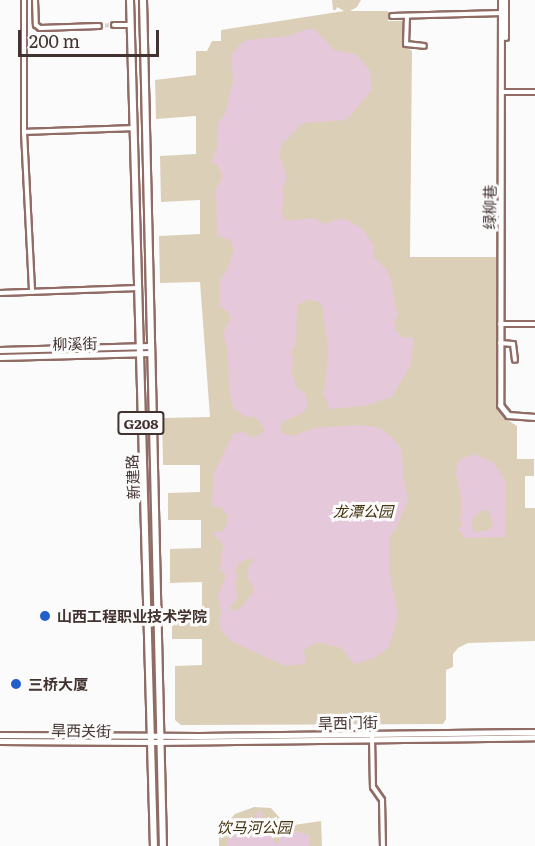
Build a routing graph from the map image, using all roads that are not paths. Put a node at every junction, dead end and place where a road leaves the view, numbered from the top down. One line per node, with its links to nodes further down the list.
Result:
1 (24, 0): 16 (street)
2 (35, 0): 11 (street)
3 (130, 0): 10 (main road, 新建路 / G208)
4 (143, 0): 23 (main road, 新建路 / G208)
5 (503, 0): 6 (main road, 绿柳巷)
6 (503, 13): 8 (street); 13 (main road, 绿柳巷)
7 (392, 16): 8 (street)
8 (407, 16): 12 (street)
9 (114, 25): 10 (street)
10 (131, 25): 15 (main road, 新建路 / G208)
11 (99, 26)
12 (424, 46)
13 (503, 93): 14 (street); 20 (main road, 绿柳巷)
14 (535, 93)
15 (135, 128): 16 (street); 17 (main road, 新建路 / G208)
16 (24, 132): 18 (street)
17 (138, 288): 18 (street); 25 (main road, 新建路 / G208)
18 (32, 292): 19 (street)
19 (0, 293)
20 (502, 323): 21 (street); 22 (main road, 绿柳巷)
21 (535, 323)
22 (502, 343): 27 (street); 28 (main road, 绿柳巷)
23 (151, 349): 25 (main road, 柳溪街); 34 (main road, 新建路 / G208)
24 (0, 350): 25 (main road, 柳溪街)
25 (140, 350): 26 (main road, 柳溪街); 33 (main road, 新建路 / G208)
26 (0, 357)
27 (515, 360)
28 (535, 416)
29 (535, 732): 31 (main road, 旱西门街)
30 (0, 735): 33 (main road, 旱西关街); 35 (street)
31 (372, 737): 32 (main road, 旱西门街); 34 (main road, 旱西门街); 38 (street)
32 (535, 737)
33 (152, 739): 34 (main road, 旱西关街); 35 (main road, 旱西关街); 36 (main road, 新建路 / G208)
34 (161, 739): 37 (main road, 新建路 / G208)
35 (0, 742)
36 (154, 846)
37 (164, 846)
38 (383, 846)

